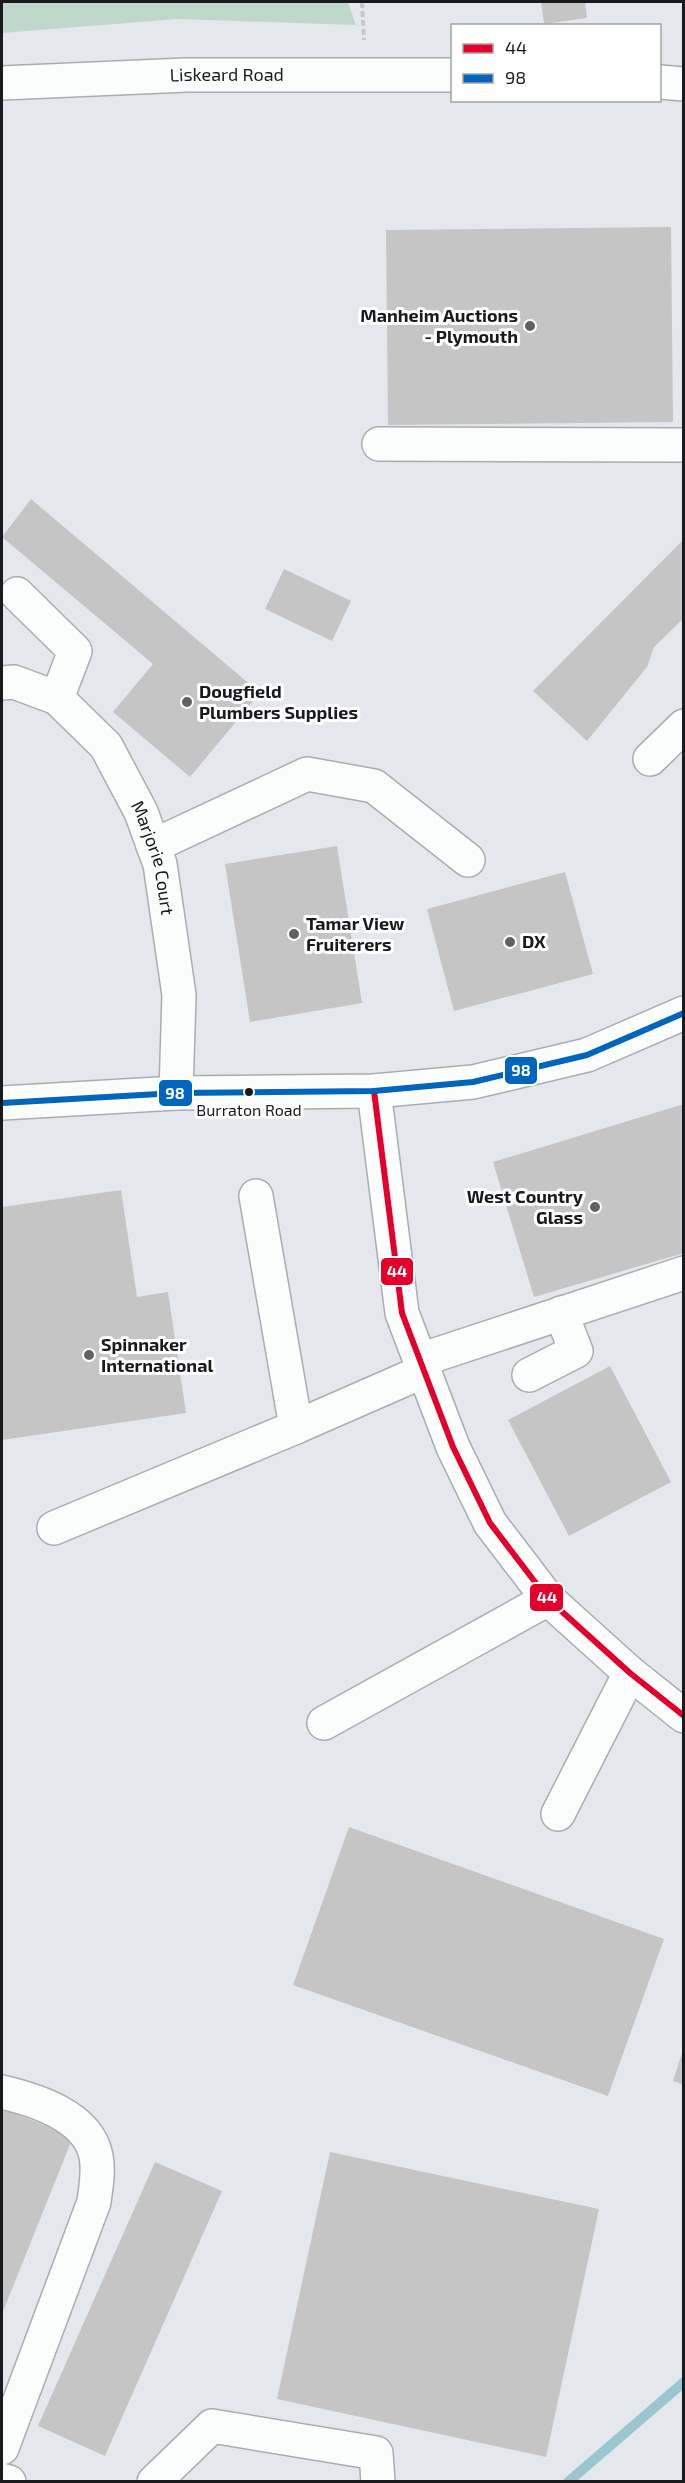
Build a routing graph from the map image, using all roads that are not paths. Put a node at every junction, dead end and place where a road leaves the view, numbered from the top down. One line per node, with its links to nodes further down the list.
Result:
1 (451, 75): 3 (street, Liskeard Road)
2 (661, 82): 4 (street)
3 (2, 83)
4 (684, 84)
5 (379, 444): 6 (street)
6 (684, 445)
7 (17, 594): 9 (street)
8 (8, 683): 9 (street, Marjorie Court)
9 (57, 698): 12 (street, Marjorie Court)
10 (684, 726): 11 (street)
11 (650, 759)
12 (153, 846): 13 (street); 16 (street, Marjorie Court)
13 (468, 860)
14 (684, 1014): 15 (street)
15 (374, 1092): 16 (street); 21 (street)
16 (177, 1094): 17 (street)
17 (2, 1103)
18 (256, 1196): 23 (street)
19 (680, 1283): 20 (street)
20 (561, 1313): 21 (street); 22 (street)
21 (422, 1365): 23 (street); 25 (street)
22 (529, 1375)
23 (296, 1427): 24 (street)
24 (54, 1528)
25 (548, 1599): 26 (street); 28 (street)
26 (630, 1673): 27 (street); 29 (street)
27 (684, 1716)
28 (324, 1723)
29 (558, 1814)
30 (2, 2092): 31 (street)
31 (2, 2448)
32 (2, 2480): 33 (street)
33 (9, 2481)
34 (154, 2481): 35 (street)
35 (378, 2481)

